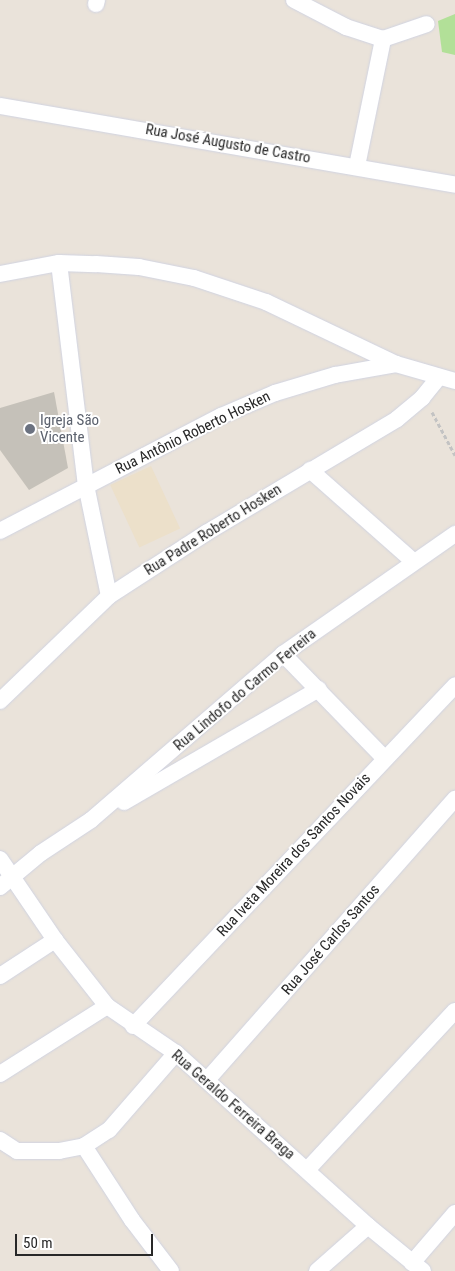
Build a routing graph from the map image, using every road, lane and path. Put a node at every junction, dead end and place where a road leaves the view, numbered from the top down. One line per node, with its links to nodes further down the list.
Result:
1 (294, 0): 3 (street)
2 (427, 24): 3 (street)
3 (383, 38): 5 (street)
4 (0, 106): 5 (street, Rua José Augusto de Castro)
5 (357, 166): 6 (street, Rua José Augusto de Castro)
6 (455, 185)
7 (59, 263): 8 (street); 9 (street); 15 (street)
8 (1, 270)
9 (396, 364): 10 (street); 15 (street, Rua Antônio Roberto Hosken)
10 (438, 376): 11 (street); 12 (street, Rua Padre Roberto Hosken)
11 (455, 380)
12 (422, 398): 13 (path); 14 (street, Rua Padre Roberto Hosken)
13 (455, 455)
14 (310, 470): 18 (street); 19 (street, Rua Padre Roberto Hosken)
15 (86, 485): 16 (street, Rua Antônio Roberto Hosken); 19 (street)
16 (0, 531)
17 (455, 534): 18 (street, Rua Lindofo do Carmo Ferreira)
18 (413, 561): 20 (street, Rua Lindofo do Carmo Ferreira)
19 (109, 596): 23 (street, Rua Padre Roberto Hosken)
20 (283, 654): 22 (street); 26 (street, Rua Lindofo do Carmo Ferreira)
21 (455, 685): 24 (street, Rua Iveta Moreira dos Santos Novais)
22 (319, 689): 24 (street); 26 (street, Rua Lindofo do Carmo Ferreira)
23 (0, 701)
24 (384, 758): 33 (street, Rua Iveta Moreira dos Santos Novais)
25 (455, 799): 36 (street, Rua José Carlos Santos)
26 (91, 820): 28 (street, Rua Lindofo do Carmo Ferreira)
27 (0, 859): 28 (street, Rua Geraldo Ferreira Braga)
28 (6, 882): 29 (street, Rua Geraldo Ferreira Braga)
29 (55, 940): 30 (street); 31 (street, Rua Geraldo Ferreira Braga)
30 (0, 976)
31 (107, 1006): 33 (street, Rua Geraldo Ferreira Braga); 35 (street)
32 (455, 1011): 39 (street)
33 (133, 1026): 34 (street, Rua Geraldo Ferreira Braga)
34 (176, 1053): 36 (street, Rua Geraldo Ferreira Braga); 38 (street)
35 (0, 1074)
36 (207, 1080): 39 (street, Rua Geraldo Ferreira Braga)
37 (0, 1140): 38 (street)
38 (84, 1146): 43 (street)
39 (307, 1170): 41 (street, Rua Geraldo Ferreira Braga)
40 (455, 1213): 42 (street)
41 (368, 1226): 42 (street, Rua Geraldo Ferreira Braga); 44 (street)
42 (417, 1267)
43 (171, 1271)
44 (317, 1271)

